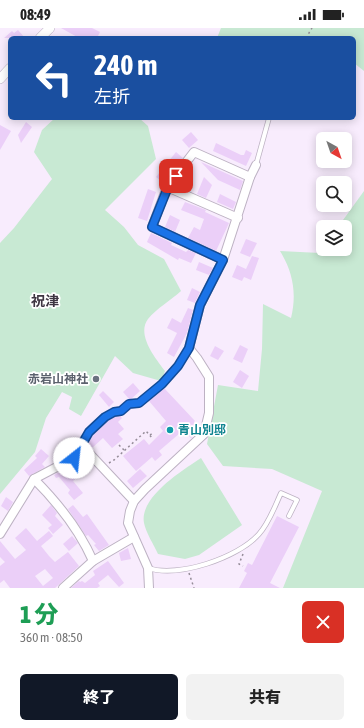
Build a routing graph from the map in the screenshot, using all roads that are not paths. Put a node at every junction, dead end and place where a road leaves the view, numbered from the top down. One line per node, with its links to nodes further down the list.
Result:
1 (50, 28): 2 (street)
2 (42, 36)
3 (8, 70): 4 (street)
4 (0, 79)
5 (268, 120): 6 (lane)
6 (256, 165): 7 (street)
7 (250, 177): 8 (street); 9 (street)
8 (168, 187): 9 (street); 10 (street)
9 (238, 218): 10 (street)
10 (223, 260): 11 (street)
11 (189, 348): 12 (lane); 14 (street)
12 (74, 458): 13 (street); 14 (street)
13 (34, 479): 16 (street); 18 (street)
14 (134, 501): 17 (street)
15 (290, 516): 19 (lane)
16 (0, 534)
17 (134, 537): 18 (street); 19 (street)
18 (93, 561): 20 (street)
19 (148, 568): 21 (street)
20 (63, 588)
21 (149, 588)

